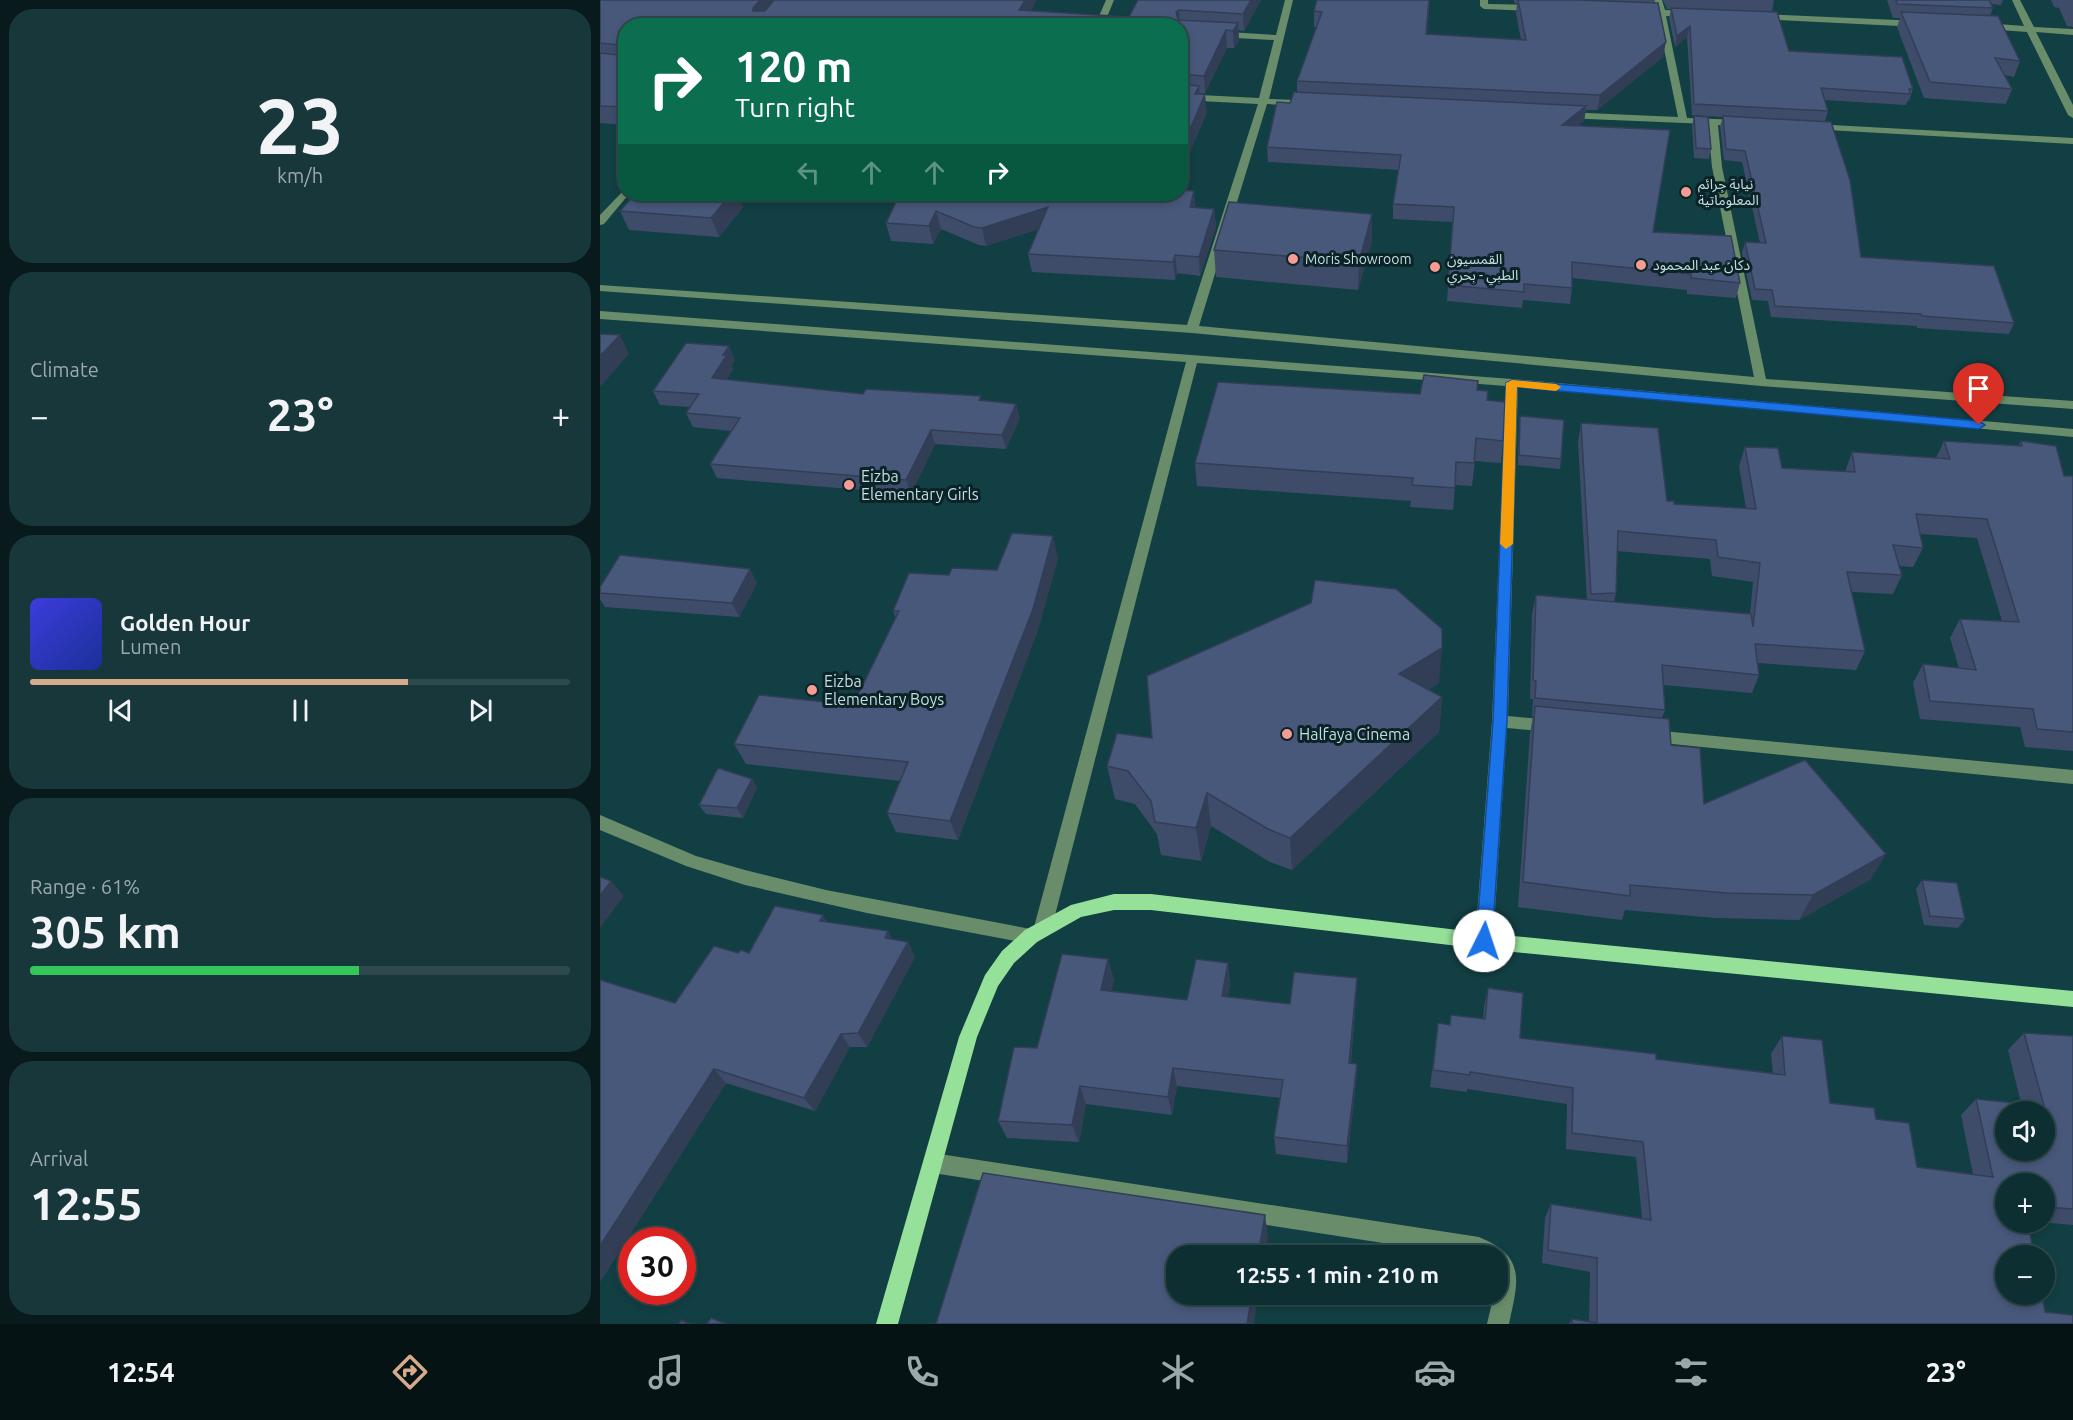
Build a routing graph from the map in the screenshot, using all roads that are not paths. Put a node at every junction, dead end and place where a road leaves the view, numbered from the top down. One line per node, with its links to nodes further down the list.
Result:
1 (1110, 0): 11 (street)
2 (1289, 0): 17 (street)
3 (1484, 0): 6 (street)
4 (1658, 0): 8 (street)
5 (2016, 0): 14 (street)
6 (1543, 8)
7 (1624, 11): 8 (street)
8 (1660, 13): 9 (street); 23 (street)
9 (1695, 14)
10 (1753, 17): 12 (street)
11 (1101, 18)
12 (1927, 24)
13 (1974, 26): 14 (street)
14 (2032, 28): 16 (street); 22 (street)
15 (1188, 32): 17 (street)
16 (2073, 32)
17 (1278, 38): 19 (street)
18 (1188, 97): 19 (street)
19 (1263, 102): 20 (street); 32 (street)
20 (1309, 104)
21 (1555, 114): 23 (street)
22 (2073, 115)
23 (1683, 120): 24 (street)
24 (1713, 121): 25 (street); 34 (street)
25 (1748, 123)
26 (1806, 126): 27 (street)
27 (2073, 141)
28 (618, 201): 29 (street)
29 (600, 222)
30 (600, 288): 32 (street)
31 (600, 315): 33 (street)
32 (1192, 329): 34 (street)
33 (1192, 361): 35 (street); 43 (street)
34 (1761, 382): 36 (street)
35 (1512, 383): 37 (street); 38 (street)
36 (2073, 405)
37 (2073, 433)
38 (1500, 721): 39 (street); 44 (street)
39 (1560, 727)
40 (1632, 734): 41 (street)
41 (2073, 777)
42 (600, 822): 43 (street)
43 (1037, 932): 44 (main road); 46 (main road)
44 (1484, 941): 45 (main road)
45 (2073, 999)
46 (933, 1163): 47 (street); 49 (main road)
47 (1466, 1245)
48 (1502, 1305): 50 (street)
49 (887, 1324)
50 (1498, 1324)

